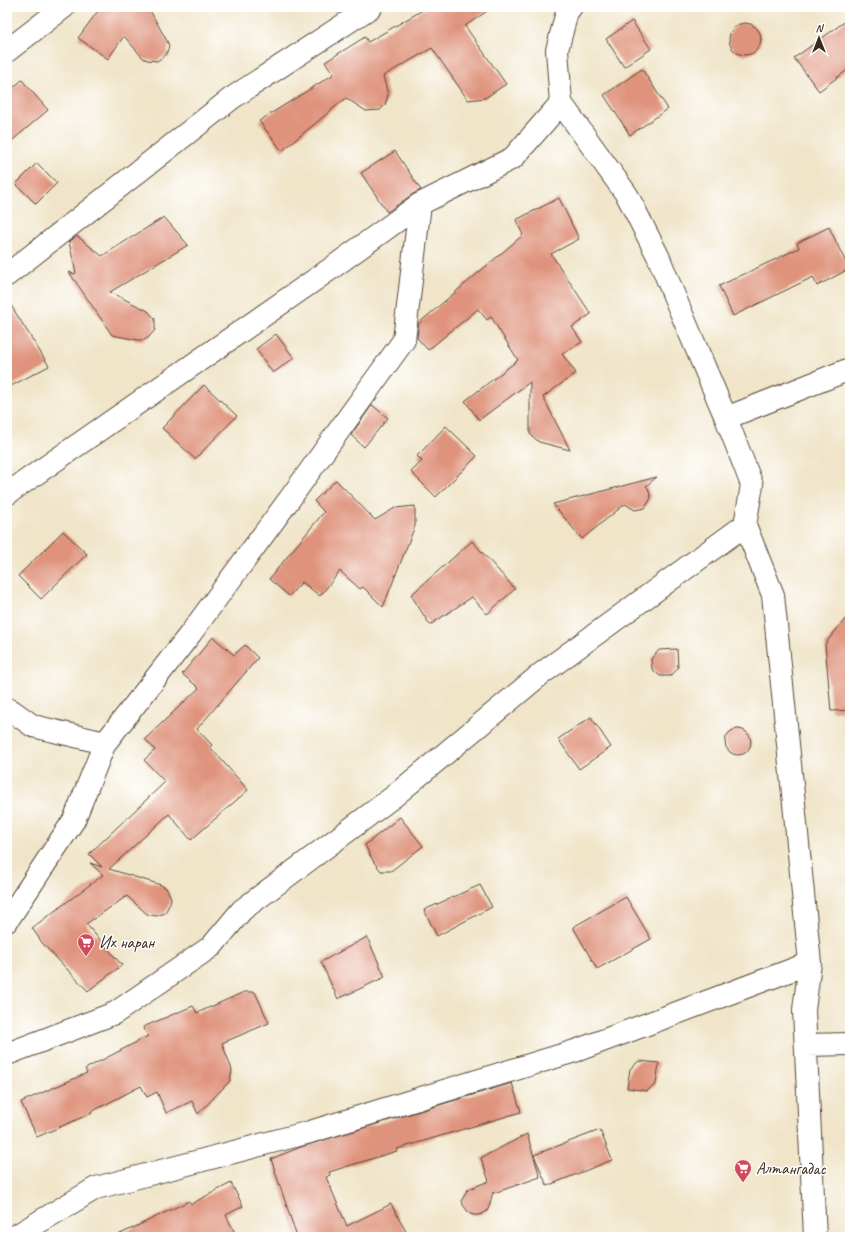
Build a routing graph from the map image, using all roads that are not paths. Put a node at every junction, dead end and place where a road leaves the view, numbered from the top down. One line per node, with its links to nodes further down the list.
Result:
1 (64, 7): 4 (street)
2 (371, 7): 7 (street)
3 (571, 7): 5 (street)
4 (7, 51)
5 (561, 102): 6 (street); 9 (street)
6 (420, 204): 10 (street); 13 (street)
7 (7, 275)
8 (850, 369): 9 (street)
9 (726, 418): 11 (street)
10 (7, 494)
11 (745, 525): 15 (street); 18 (street)
12 (7, 709): 13 (street)
13 (105, 743): 14 (street)
14 (7, 921)
15 (810, 963): 17 (street); 19 (street)
16 (850, 1044): 17 (street)
17 (806, 1045): 20 (street)
18 (7, 1054)
19 (14, 1237)
20 (813, 1237)

